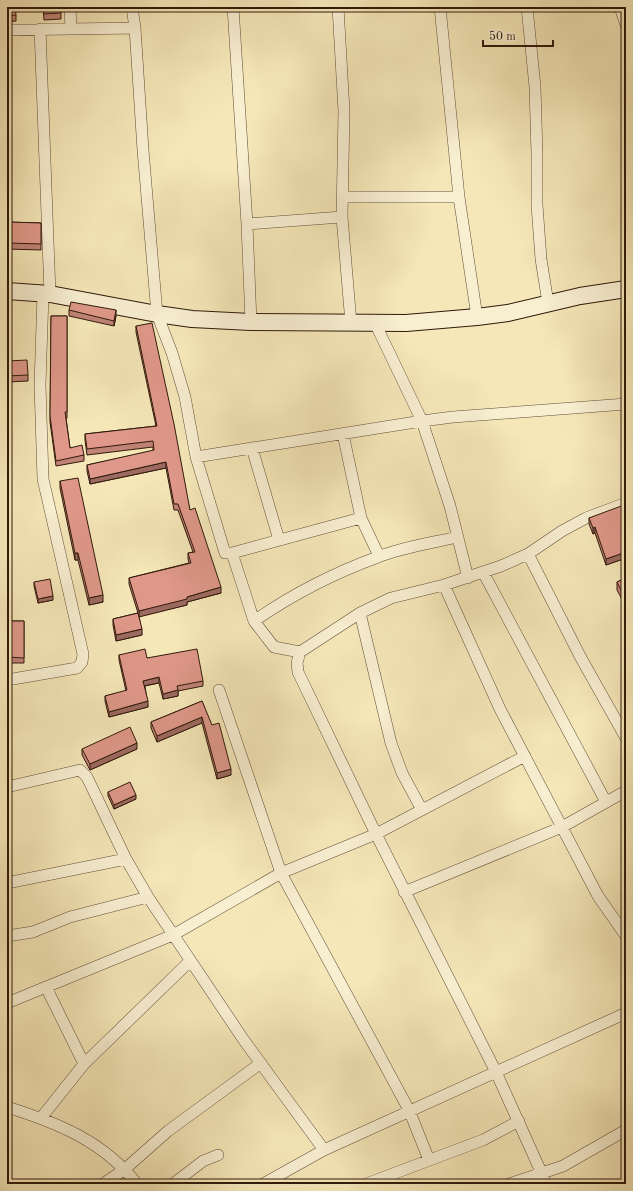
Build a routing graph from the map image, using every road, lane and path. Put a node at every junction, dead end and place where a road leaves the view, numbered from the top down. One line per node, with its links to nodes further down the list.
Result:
1 (70, 7): 12 (street)
2 (132, 7): 9 (street)
3 (233, 7): 16 (street)
4 (338, 7): 13 (street)
5 (440, 7): 14 (street)
6 (527, 7): 20 (street)
7 (620, 7): 8 (street)
8 (626, 25)
9 (134, 28): 12 (street); 21 (street)
10 (7, 30): 11 (street)
11 (40, 30): 12 (street); 19 (street)
12 (71, 30)
13 (343, 197): 14 (street); 15 (street)
14 (459, 198): 22 (street)
15 (342, 217): 16 (street); 24 (street)
16 (247, 224): 23 (street)
17 (626, 289): 20 (street)
18 (7, 291): 19 (street)
19 (47, 294): 21 (street); 44 (street)
20 (548, 303): 22 (street)
21 (157, 314): 23 (street); 30 (street)
22 (478, 317): 25 (street)
23 (251, 322): 24 (street)
24 (351, 322): 25 (street)
25 (375, 323): 27 (street)
26 (626, 404): 27 (street)
27 (422, 421): 28 (street); 33 (street)
28 (343, 434): 29 (street); 32 (street)
29 (252, 448): 30 (street); 34 (street)
30 (196, 457): 35 (street)
31 (626, 503): 36 (street)
32 (361, 518): 34 (street); 37 (street)
33 (458, 537): 37 (street); 39 (street)
34 (279, 540): 35 (street)
35 (232, 553): 42 (street)
36 (528, 554): 38 (street); 46 (street)
37 (379, 556): 42 (street)
38 (483, 572): 39 (street); 50 (street)
39 (468, 578): 40 (street)
40 (444, 585): 41 (street); 47 (street)
41 (360, 613): 43 (street); 51 (street)
42 (254, 621): 43 (street)
43 (300, 652): 53 (street)
44 (7, 680)
45 (219, 690): 55 (street)
46 (626, 738)
47 (525, 756): 51 (street); 52 (street)
48 (7, 787): 54 (street)
49 (626, 791): 50 (street)
50 (606, 802): 52 (street)
51 (422, 810): 53 (street)
52 (562, 828): 57 (street); 61 (street)
53 (376, 834): 55 (street); 57 (street)
54 (126, 859): 56 (street); 58 (street)
55 (281, 873): 59 (street); 70 (street)
56 (7, 882)
57 (404, 892): 68 (street)
58 (148, 897): 59 (street); 60 (street)
59 (173, 935): 62 (street); 63 (street)
60 (7, 936)
61 (626, 936)
62 (190, 960): 66 (street); 67 (street)
63 (46, 987): 64 (street); 67 (street)
64 (7, 1003)
65 (626, 1014): 68 (street)
66 (261, 1063): 74 (street); 77 (street)
67 (84, 1064): 71 (street)
68 (496, 1072): 70 (street); 72 (street)
69 (7, 1107): 71 (street)
70 (409, 1110): 74 (street); 76 (street)
71 (41, 1118): 77 (street)
72 (519, 1121): 76 (street); 78 (street)
73 (626, 1130): 78 (street)
74 (324, 1150): 82 (street)
75 (218, 1155): 81 (street)
76 (429, 1160): 83 (street)
77 (125, 1169): 79 (street); 80 (street)
78 (543, 1179): 84 (street)
79 (103, 1184)
80 (137, 1184)
81 (173, 1184)
82 (263, 1184)
83 (366, 1184)
84 (509, 1184)

